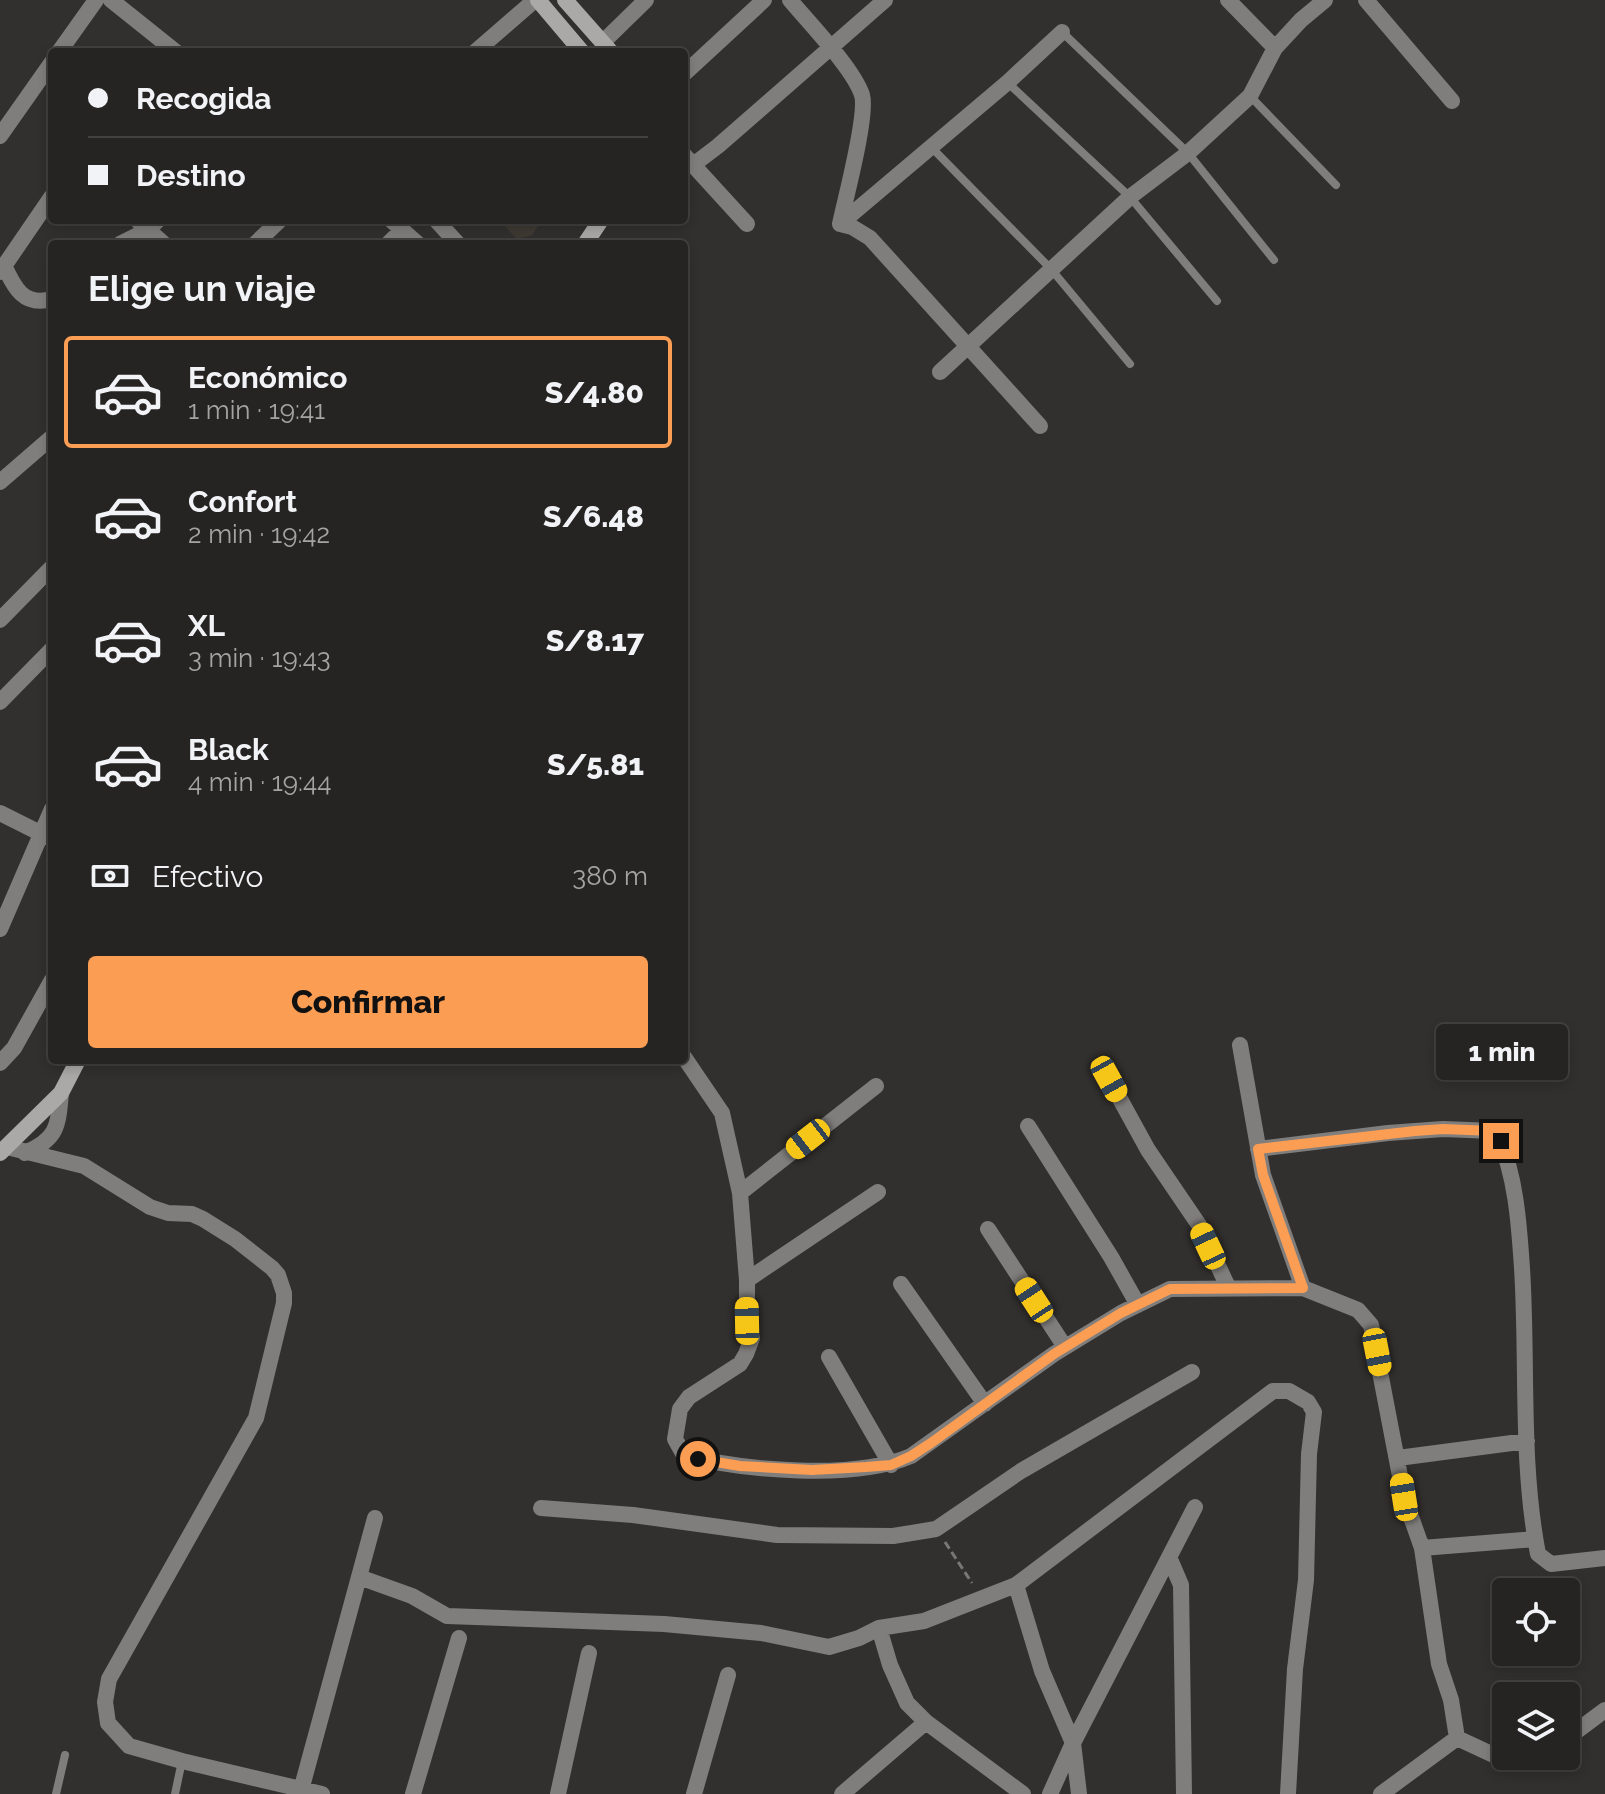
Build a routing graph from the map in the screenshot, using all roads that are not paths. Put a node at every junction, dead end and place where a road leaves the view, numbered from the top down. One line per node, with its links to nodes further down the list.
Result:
1 (96, 0): 15 (street)
2 (111, 0): 13 (street)
3 (536, 0): 16 (street); 17 (street)
4 (565, 0): 14 (street)
5 (646, 0): 14 (street)
6 (764, 0): 21 (street)
7 (790, 0): 18 (street)
8 (885, 0): 18 (street)
9 (1228, 0): 19 (street)
10 (1325, 0): 19 (street)
11 (1366, 0): 24 (street)
12 (1062, 32): 22 (street); 27 (lane)
13 (152, 45)
14 (607, 47)
15 (62, 48)
16 (480, 48)
17 (578, 48)
18 (831, 48): 28 (street); 36 (street)
19 (1275, 48): 23 (street)
20 (48, 68): 25 (street)
21 (688, 70)
22 (1008, 82): 26 (street); 30 (lane)
23 (1250, 96): 27 (street); 29 (lane)
24 (1452, 101)
25 (0, 136)
26 (931, 147): 36 (street); 44 (lane)
27 (1188, 153): 30 (street); 42 (lane)
28 (688, 160): 35 (street)
29 (1336, 185)
30 (1130, 197): 44 (street); 46 (lane)
31 (48, 202): 43 (street)
32 (147, 224): 38 (street)
33 (149, 224): 39 (street)
34 (276, 224): 40 (street)
35 (747, 224)
36 (840, 224): 47 (street)
37 (396, 225): 41 (street)
38 (125, 240)
39 (161, 240)
40 (259, 240)
41 (413, 240)
42 (1274, 260)
43 (2, 269): 45 (street)
44 (1051, 269): 47 (street); 48 (lane)
45 (48, 300)
46 (1217, 301)
47 (970, 347): 49 (street); 50 (street)
48 (1130, 364)
49 (940, 372)
50 (1040, 426)
51 (48, 440): 52 (street)
52 (0, 482)
53 (48, 571): 54 (street)
54 (0, 620)
55 (48, 653): 56 (street)
56 (0, 702)
57 (0, 813): 58 (street)
58 (46, 836): 59 (street)
59 (0, 929)
60 (48, 987): 62 (street)
61 (1240, 1045): 69 (street)
62 (0, 1063)
63 (688, 1063): 73 (street)
64 (76, 1064): 67 (street)
65 (1109, 1079): 77 (street)
66 (876, 1086): 73 (street)
67 (61, 1093): 70 (street); 71 (street)
68 (1028, 1126): 79 (street)
69 (1258, 1149): 78 (street); 84 (street)
70 (3, 1150): 71 (street)
71 (25, 1153): 107 (street)
72 (878, 1192): 75 (street)
73 (740, 1193): 75 (street)
74 (988, 1229): 80 (street)
75 (747, 1280): 86 (street)
76 (901, 1284): 83 (street)
77 (1228, 1287): 78 (street); 79 (street)
78 (1303, 1288): 85 (street)
79 (1138, 1305): 80 (street)
80 (1065, 1347): 83 (street)
81 (829, 1357): 86 (street)
82 (1192, 1372): 88 (street)
83 (985, 1404): 86 (street)
84 (1527, 1441): 85 (street); 90 (street)
85 (1398, 1458): 91 (street)
86 (891, 1465)
87 (1195, 1507): 92 (street)
88 (541, 1508)
89 (375, 1518): 94 (street)
90 (1535, 1539): 91 (street); 93 (street)
91 (1422, 1548): 103 (street)
92 (1169, 1557): 104 (street); 119 (street)
93 (1605, 1558)
94 (359, 1577): 96 (street); 108 (street)
95 (1016, 1585): 96 (street); 104 (street); 120 (street)
96 (879, 1628): 101 (street)
97 (459, 1638): 112 (street)
98 (589, 1653): 113 (street)
99 (728, 1675): 114 (street)
100 (1605, 1710): 102 (street)
101 (926, 1722): 115 (street); 116 (street)
102 (1580, 1729)
103 (1457, 1738): 105 (street); 121 (street)
104 (1073, 1743): 117 (street); 118 (street)
105 (1492, 1754)
106 (65, 1755): 109 (lane)
107 (182, 1761): 108 (street); 110 (lane)
108 (301, 1791): 111 (street)
109 (56, 1794)
110 (175, 1794)
111 (322, 1794)
112 (413, 1794)
113 (558, 1794)
114 (694, 1794)
115 (842, 1794)
116 (1023, 1794)
117 (1050, 1794)
118 (1079, 1794)
119 (1184, 1794)
120 (1288, 1794)
121 (1381, 1794)

